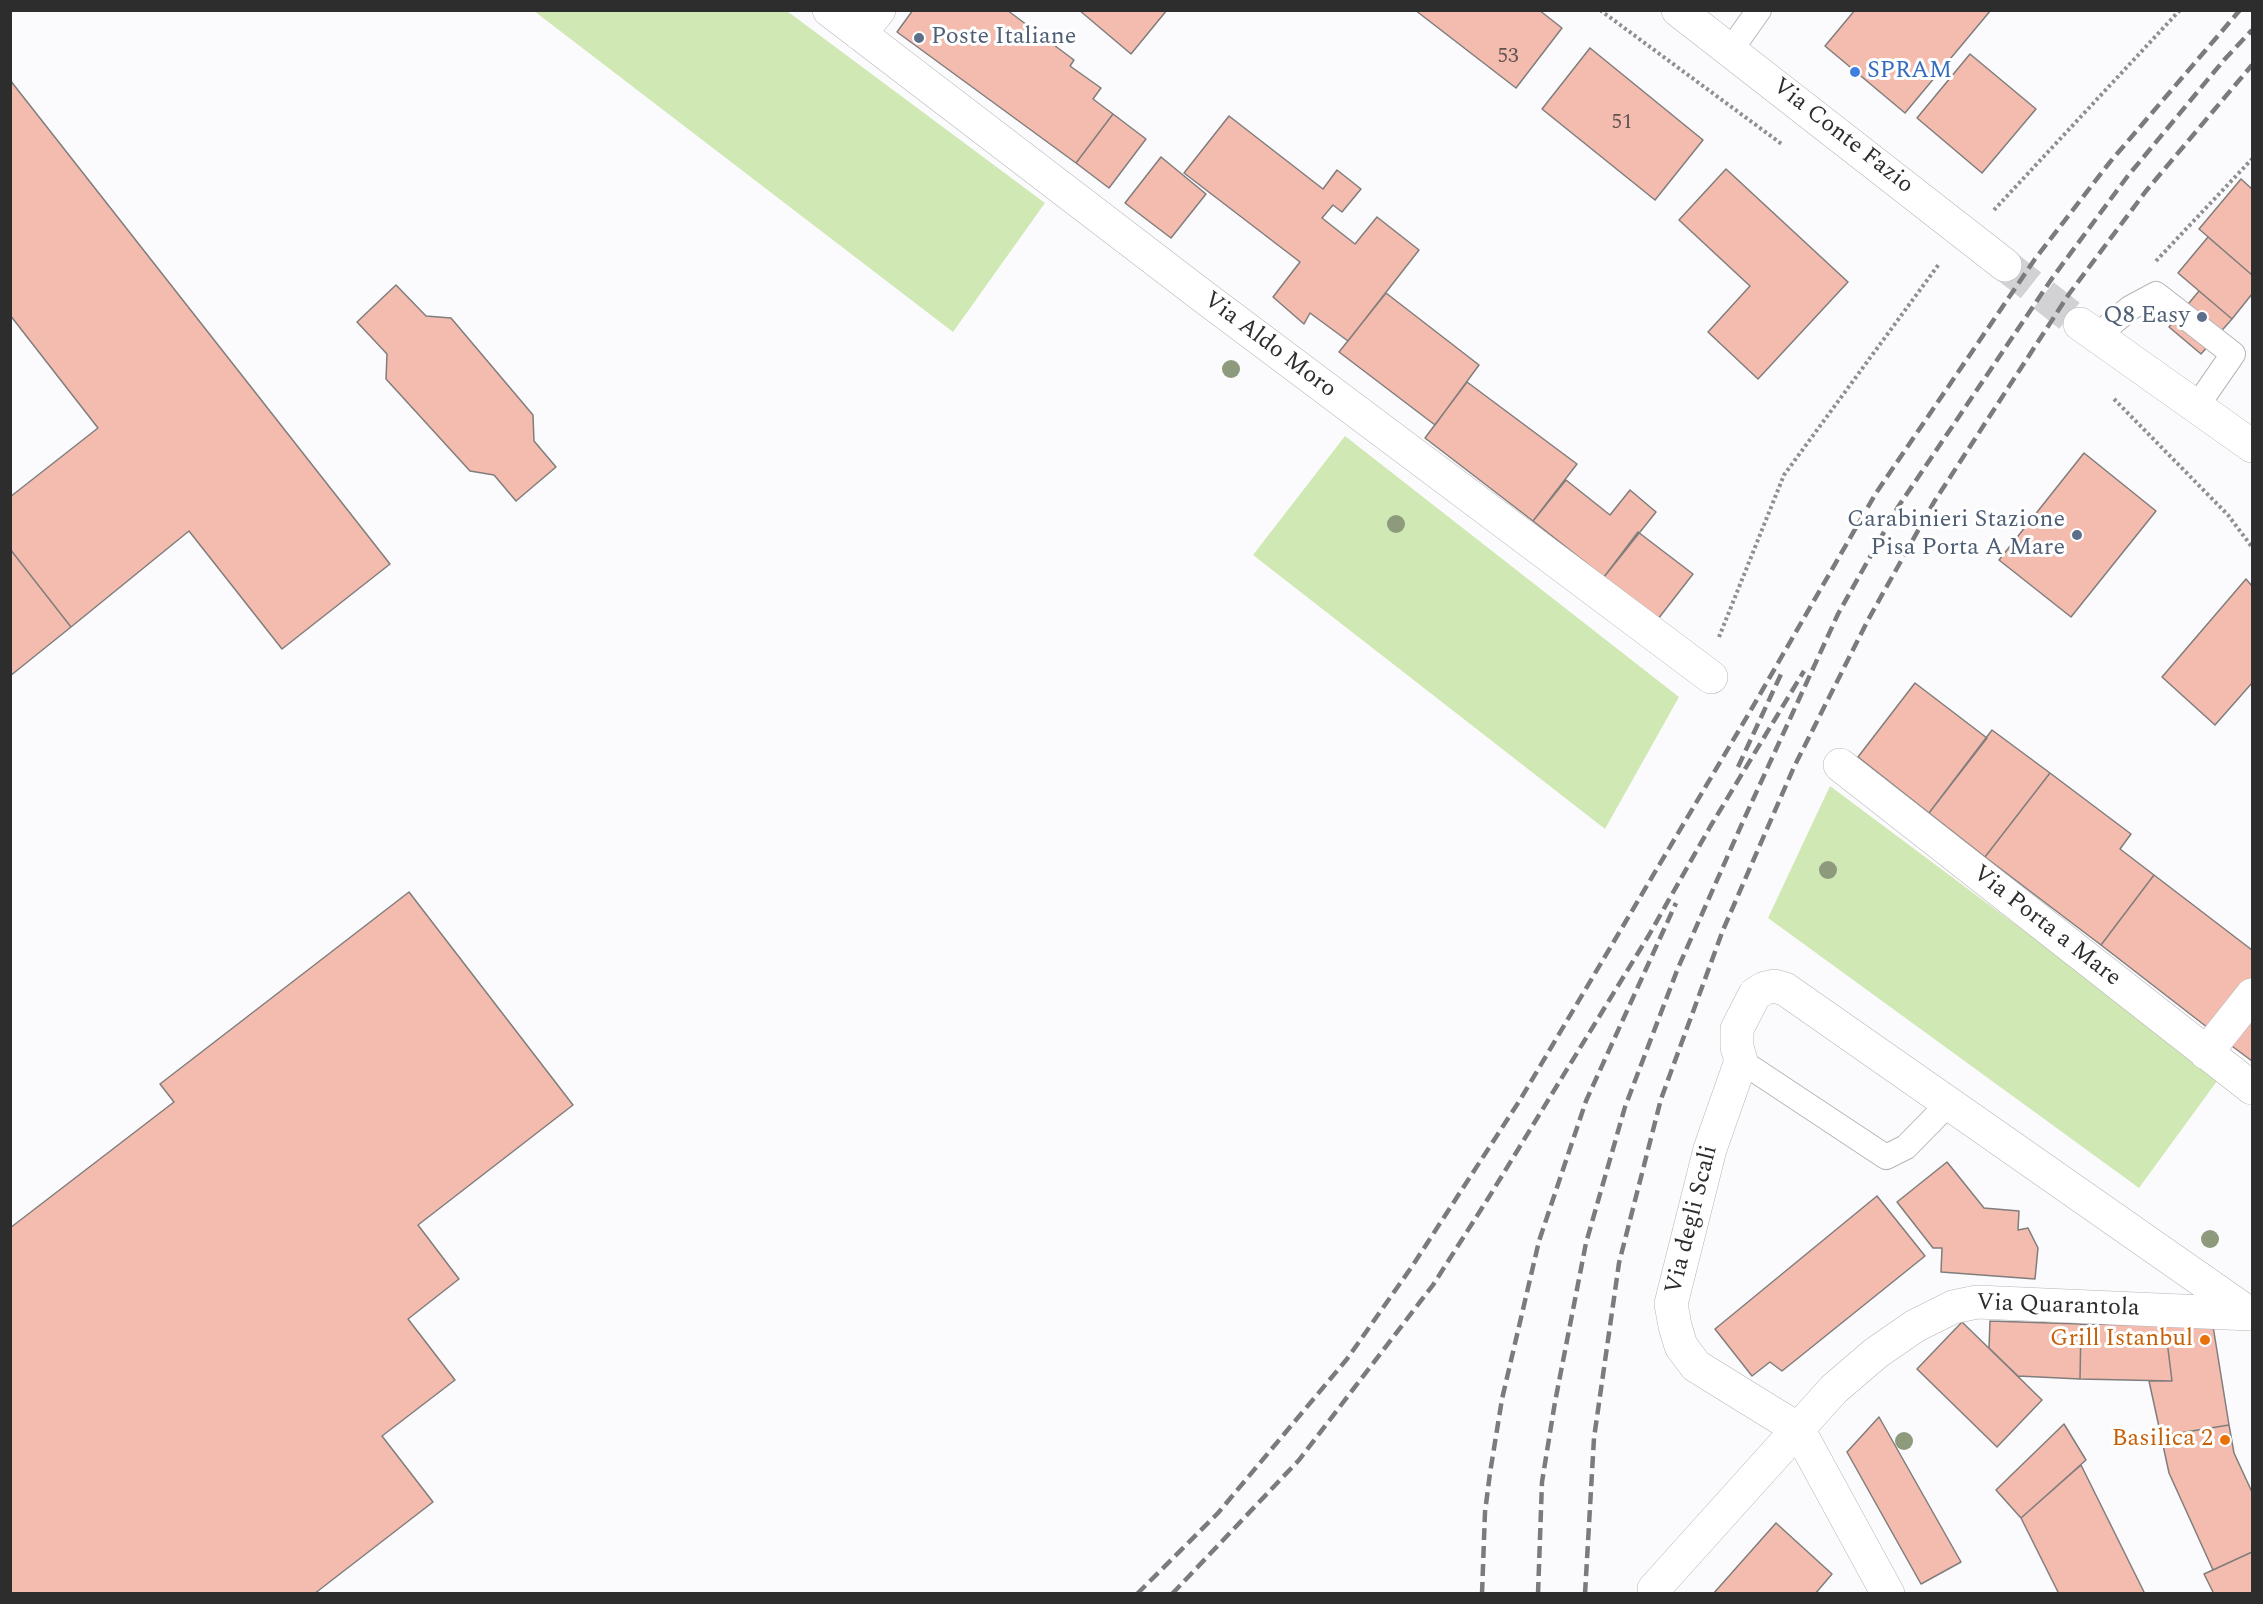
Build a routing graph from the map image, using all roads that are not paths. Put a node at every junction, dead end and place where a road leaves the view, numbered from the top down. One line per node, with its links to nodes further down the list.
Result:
1 (829, 10): 4 (street, Via Aldo Moro)
2 (1678, 10): 5 (street, Via Conte Fazio)
3 (1759, 10): 5 (lane)
4 (870, 22): 10 (street, Via Aldo Moro)
5 (1730, 51): 6 (street, Via Conte Fazio)
6 (2005, 265)
7 (2089, 330): 8 (street); 8 (lane)
8 (2197, 406): 9 (street)
9 (2253, 446)
10 (1708, 675)
11 (1840, 765): 13 (street, Via Porta a Mare)
12 (2253, 995): 13 (street)
13 (2206, 1053): 15 (street, Via Porta a Mare)
14 (1741, 1061): 16 (lane); 16 (street, Via degli Scali); 18 (street, Via degli Scali)
15 (2253, 1088)
16 (1949, 1103): 17 (street, Via degli Scali)
17 (2251, 1315): 18 (street, Via Quarantola)
18 (1798, 1429): 19 (street, Via Quarantola); 20 (street)
19 (1654, 1589)
20 (1888, 1593)

